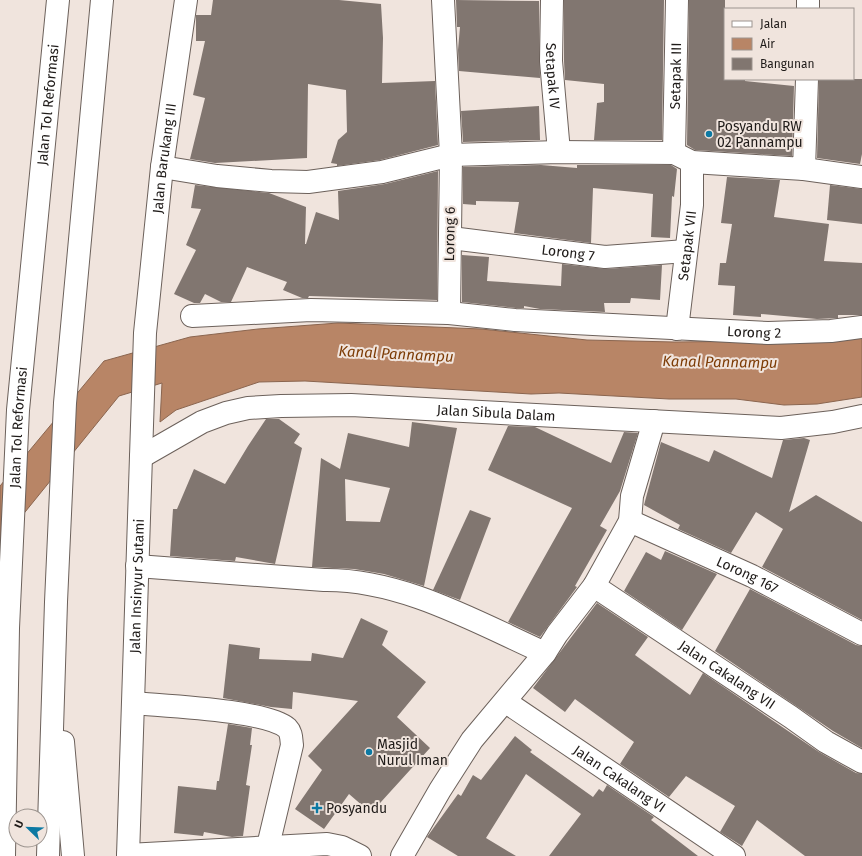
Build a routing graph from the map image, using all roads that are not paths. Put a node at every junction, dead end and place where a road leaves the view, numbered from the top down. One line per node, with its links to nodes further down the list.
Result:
1 (58, 0): 27 (main road, Jalan Tol Reformasi)
2 (102, 0): 29 (main road)
3 (186, 0): 11 (main road, Jalan Barukang III)
4 (443, 0): 9 (main road, Lorong 6)
5 (552, 0): 8 (main road, Setapak IV)
6 (677, 0): 10 (main road, Setapak III)
7 (807, 80): 12 (main road)
8 (559, 152): 9 (main road); 10 (main road)
9 (451, 155): 11 (main road); 14 (main road, Lorong 6)
10 (683, 158): 12 (main road); 15 (main road, Setapak VII)
11 (162, 167): 18 (main road, Jalan Barukang III)
12 (804, 169): 13 (main road)
13 (862, 177)
14 (451, 238): 15 (main road, Lorong 7); 16 (main road, Lorong 6)
15 (686, 251): 20 (main road, Setapak VII)
16 (449, 312): 17 (main road, Lorong 2); 20 (main road, Lorong 2)
17 (192, 316)
18 (146, 325): 23 (main road, Jalan Insinyur Sutami)
19 (862, 327): 20 (main road, Lorong 2)
20 (677, 330)
21 (862, 416): 22 (main road, Jalan Sibula Dalam)
22 (654, 421): 23 (main road, Jalan Sibula Dalam); 24 (main road)
23 (142, 450): 25 (main road, Jalan Insinyur Sutami)
24 (630, 521): 26 (main road); 28 (main road, Lorong 167)
25 (137, 566): 30 (main road); 33 (main road, Jalan Insinyur Sutami)
26 (594, 586): 30 (main road); 34 (main road, Jalan Cakalang VII)
27 (8, 628): 31 (main road); 37 (main road, Jalan Tol Reformasi)
28 (862, 634)
29 (54, 641): 38 (main road); 39 (main road)
30 (545, 653): 32 (main road)
31 (0, 696)
32 (506, 702): 41 (main road); 42 (main road, Jalan Cakalang VI)
33 (134, 703): 35 (main road); 36 (main road, Jalan Insinyur Sutami)
34 (862, 762)
35 (268, 846): 36 (main road); 40 (main road)
36 (128, 855)
37 (4, 856)
38 (48, 856)
39 (73, 856)
40 (360, 856)
41 (402, 856)
42 (734, 856)

